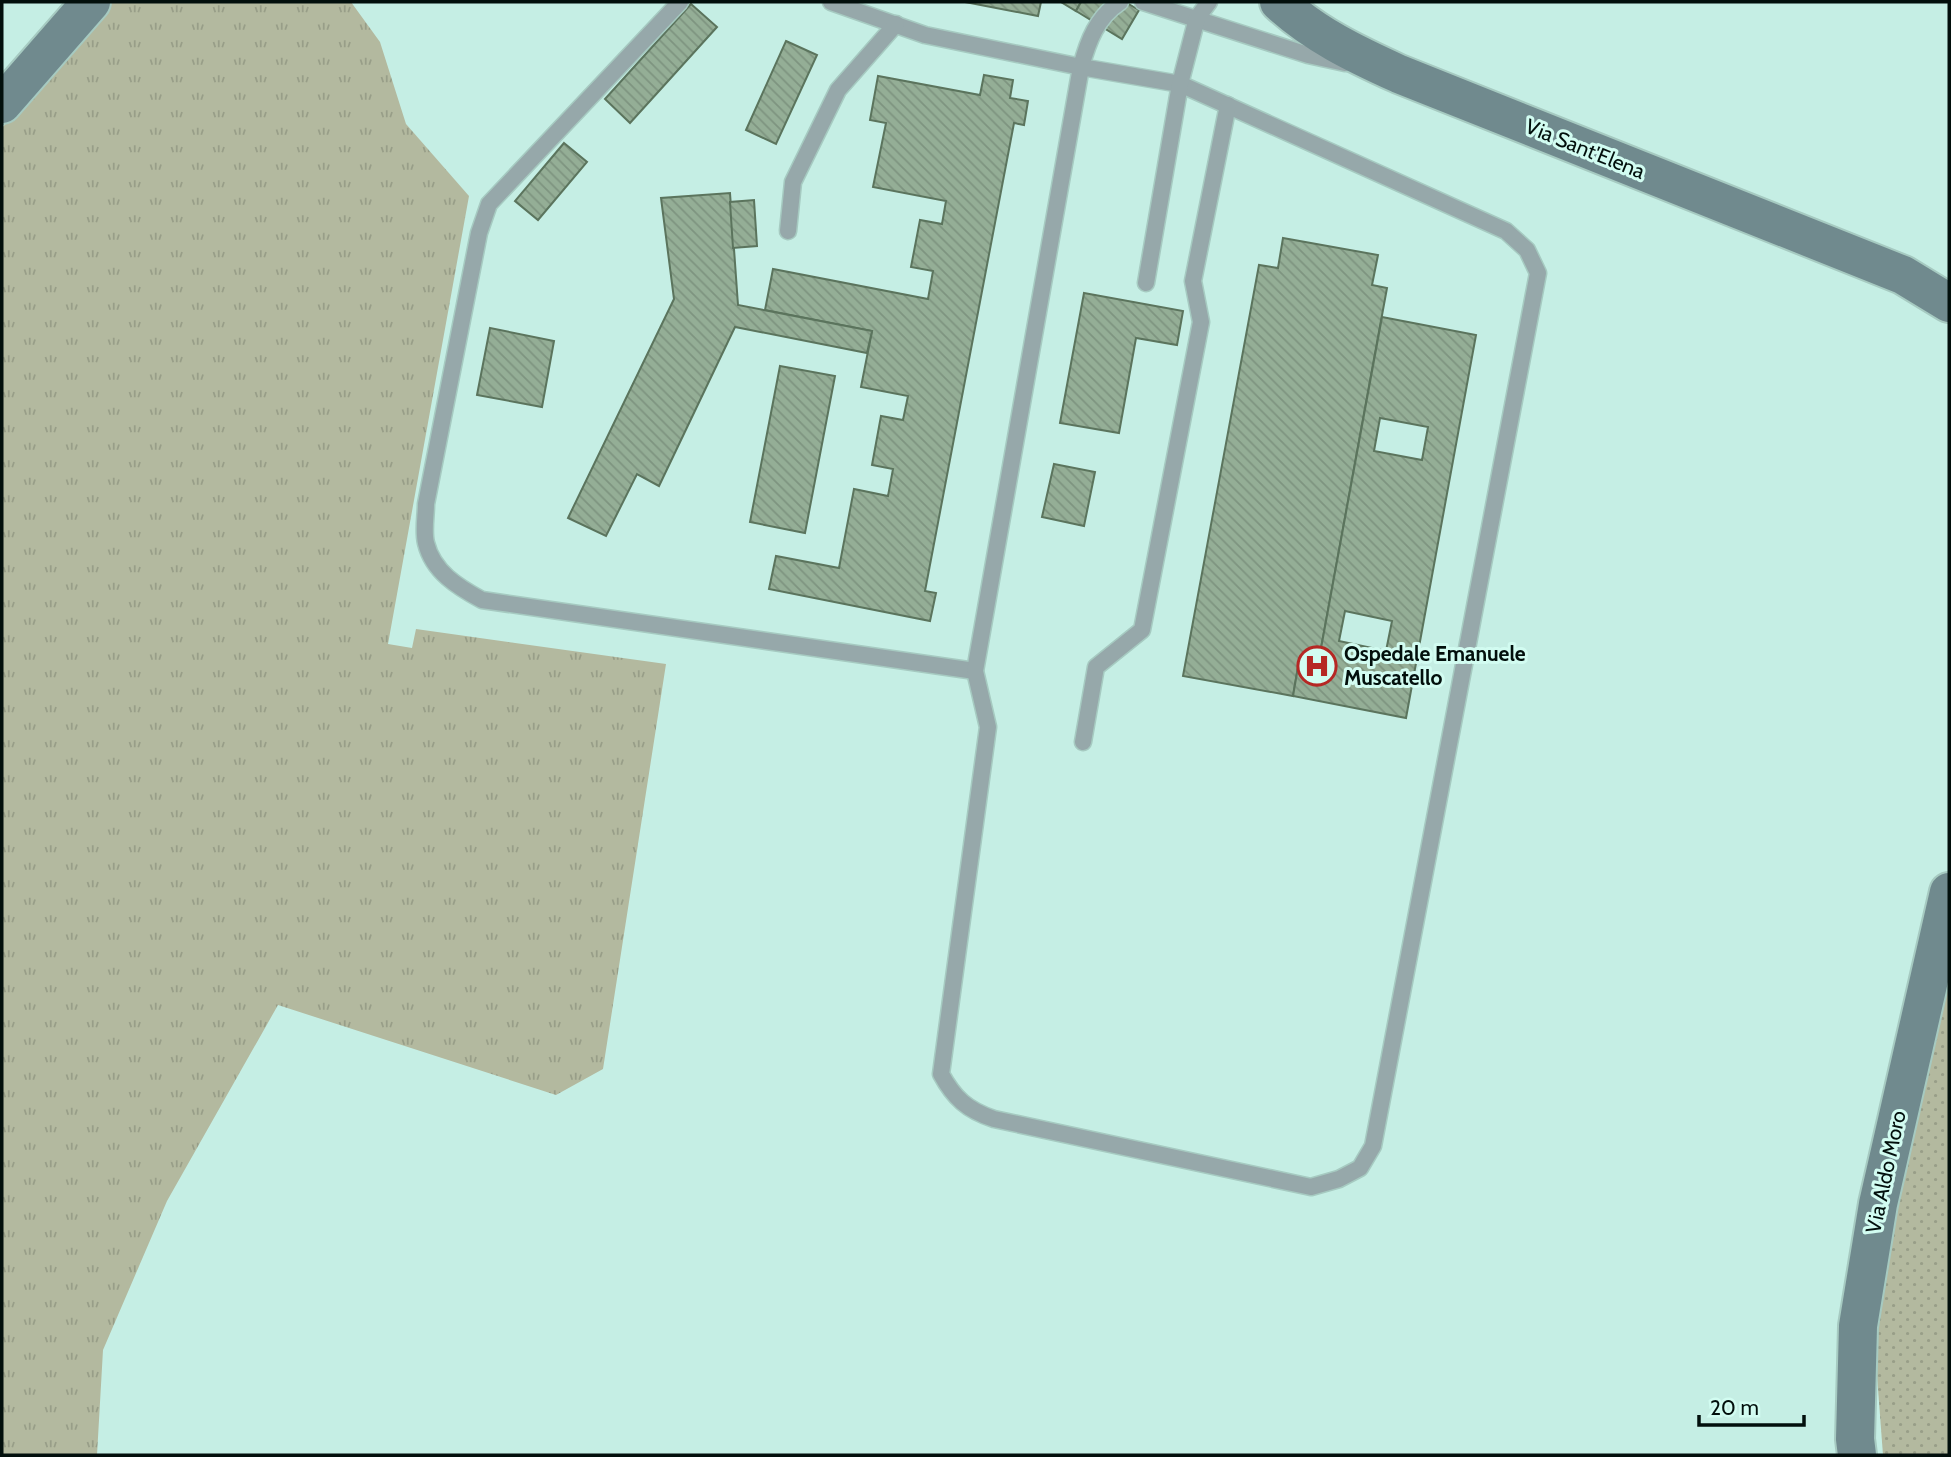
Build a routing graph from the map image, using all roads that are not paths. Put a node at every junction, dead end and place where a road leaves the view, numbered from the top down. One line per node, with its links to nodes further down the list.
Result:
1 (90, 2): 13 (main road)
2 (680, 2): 20 (lane)
3 (831, 2): 9 (lane)
4 (1120, 2): 10 (lane)
5 (1143, 2): 8 (lane)
6 (1209, 2): 8 (lane)
7 (1279, 2): 11 (main road, Via Sant'Elena)
8 (1197, 18): 11 (lane); 12 (lane)
9 (896, 24): 10 (lane); 15 (lane)
10 (1081, 67): 12 (lane); 20 (lane)
11 (1399, 74): 16 (main road, Via Sant'Elena)
12 (1180, 84): 14 (lane); 18 (lane)
13 (2, 104)
14 (1228, 105): 20 (lane); 21 (lane)
15 (788, 231)
16 (1903, 275): 17 (main road); 19 (main road)
17 (1949, 281)
18 (1146, 283)
19 (1949, 303)
20 (975, 671)
21 (1083, 742)
22 (1949, 892): 23 (main road, Via Aldo Moro)
23 (1857, 1455)

